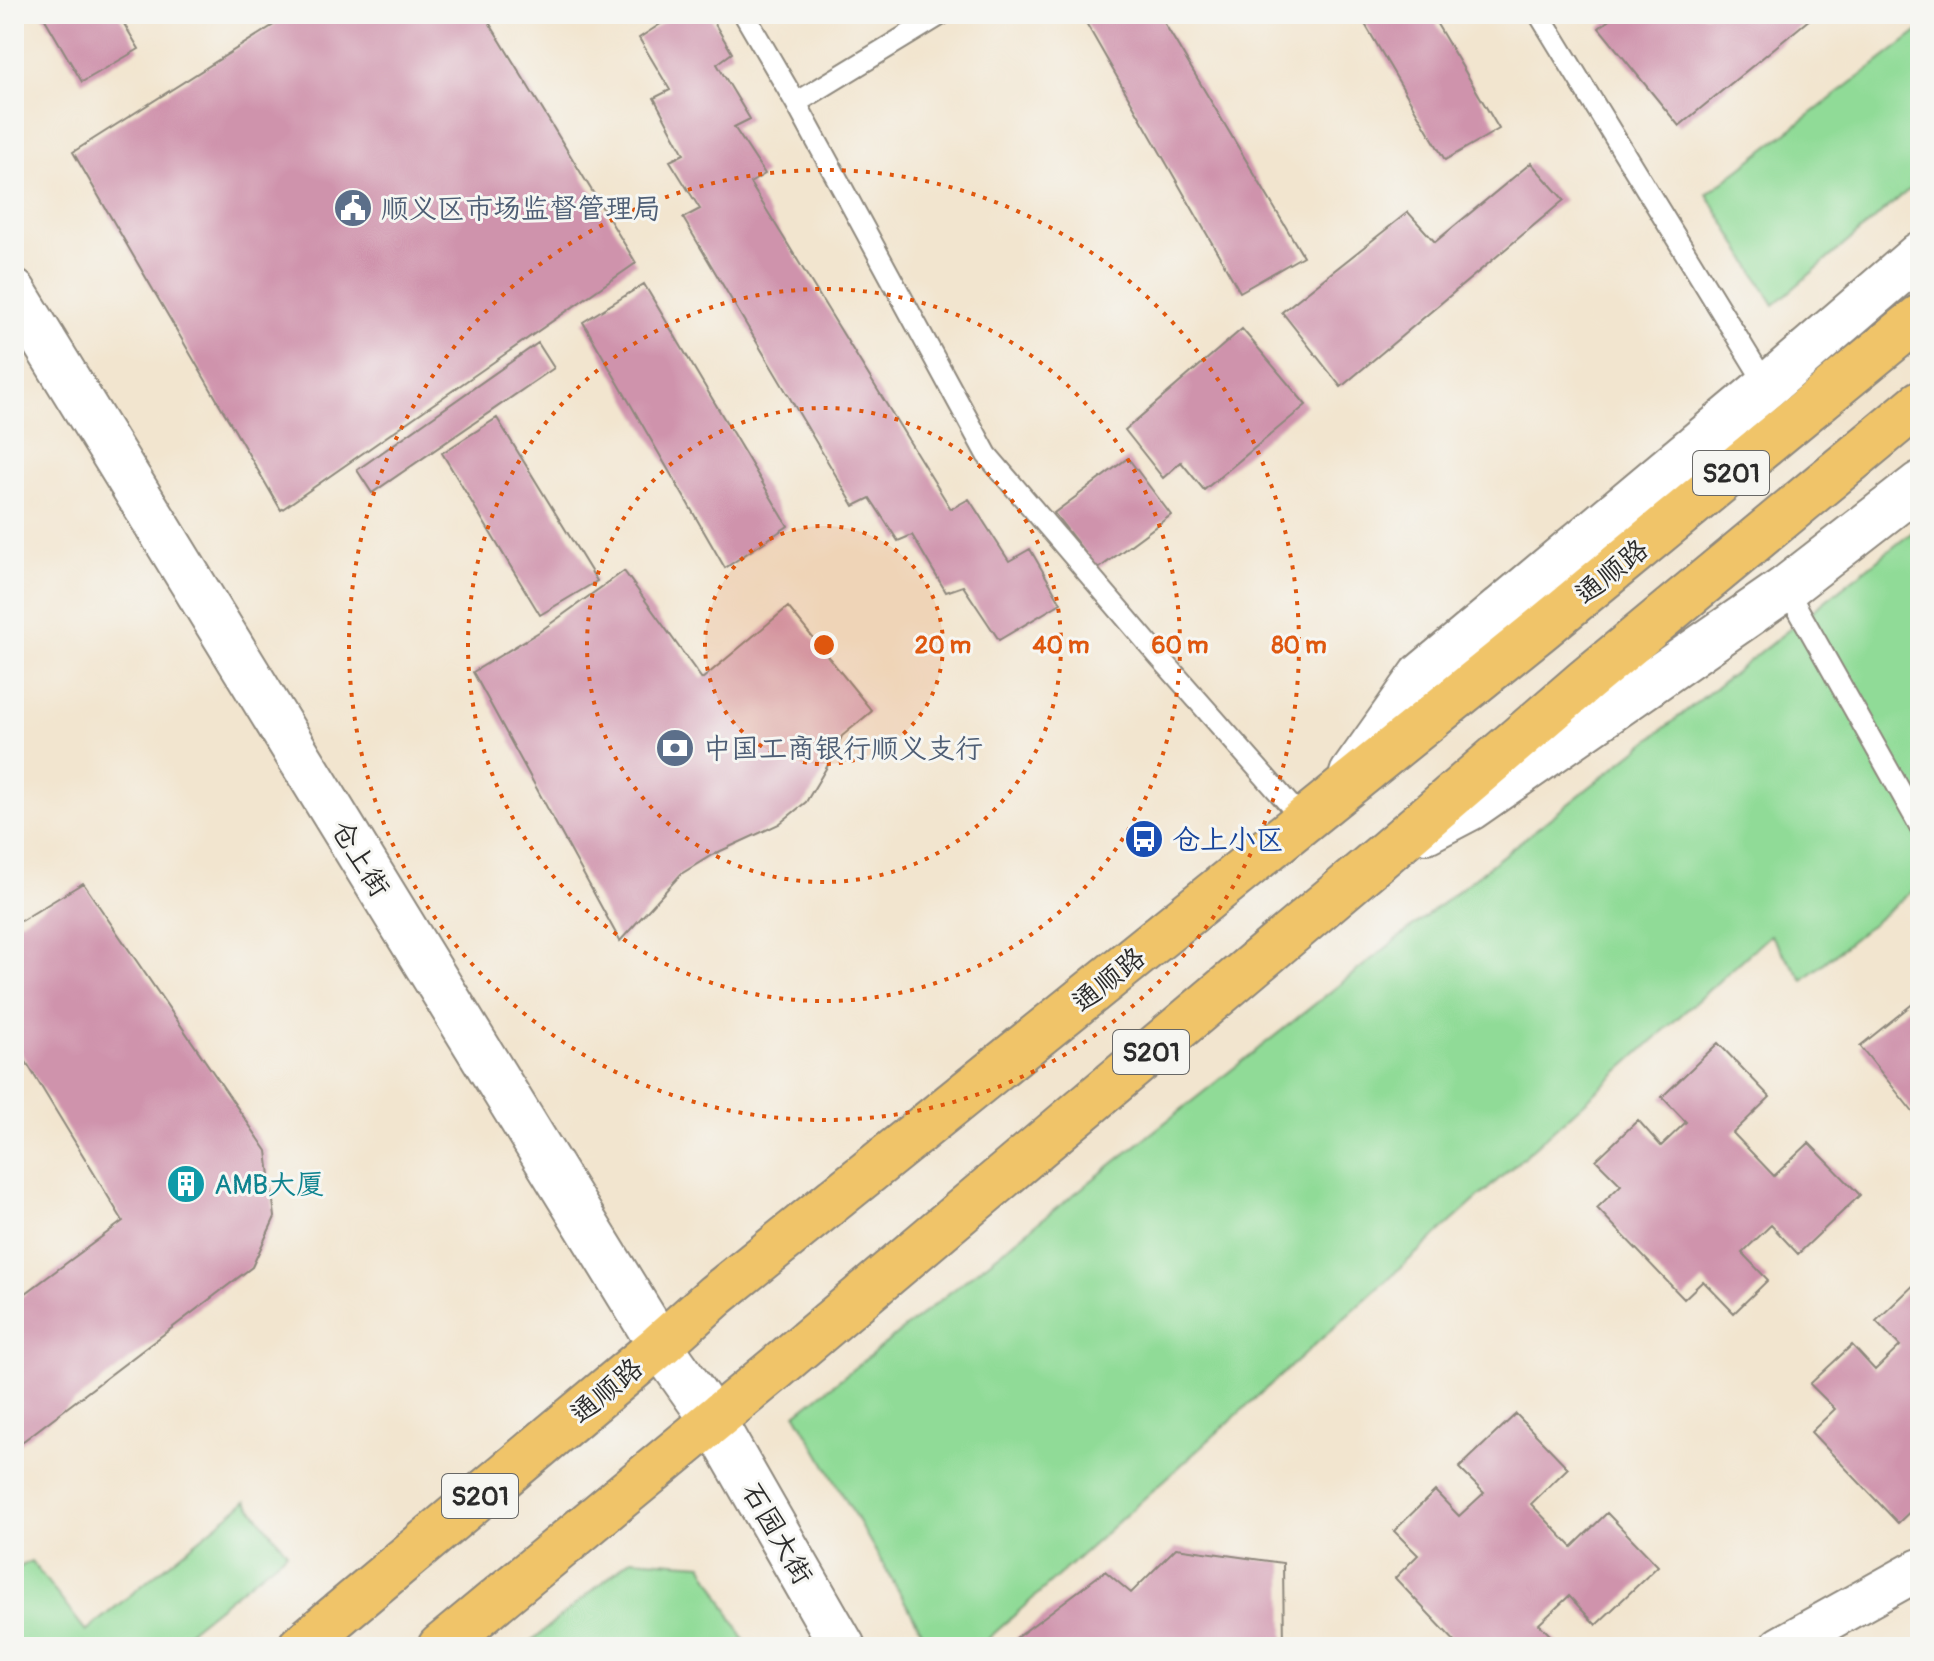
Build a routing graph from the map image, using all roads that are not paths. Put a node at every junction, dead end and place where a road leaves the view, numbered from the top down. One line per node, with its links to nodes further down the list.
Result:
1 (744, 14): 4 (lane)
2 (942, 14): 4 (lane)
3 (1539, 14): 8 (lane)
4 (796, 103): 13 (lane)
5 (1920, 254): 8 (street)
6 (14, 292): 16 (street, 仓上街)
7 (1920, 317): 12 (main road, 通顺路 / S201)
8 (1767, 386): 12 (street)
9 (1920, 403): 15 (main road, S201)
10 (1920, 484): 11 (street)
11 (1786, 588): 14 (lane); 15 (street)
12 (1340, 792): 13 (main road, 通顺路 / S201)
13 (1304, 821): 16 (main road, 通顺路 / S201)
14 (1920, 826)
15 (1388, 851): 17 (main road, S201)
16 (660, 1345): 17 (street, 仓上街); 19 (main road, 通顺路 / S201)
17 (713, 1420): 20 (main road, S201); 21 (street, 石园大街)
18 (1920, 1569): 22 (street)
19 (300, 1647)
20 (440, 1647)
21 (843, 1647)
22 (1780, 1647)

